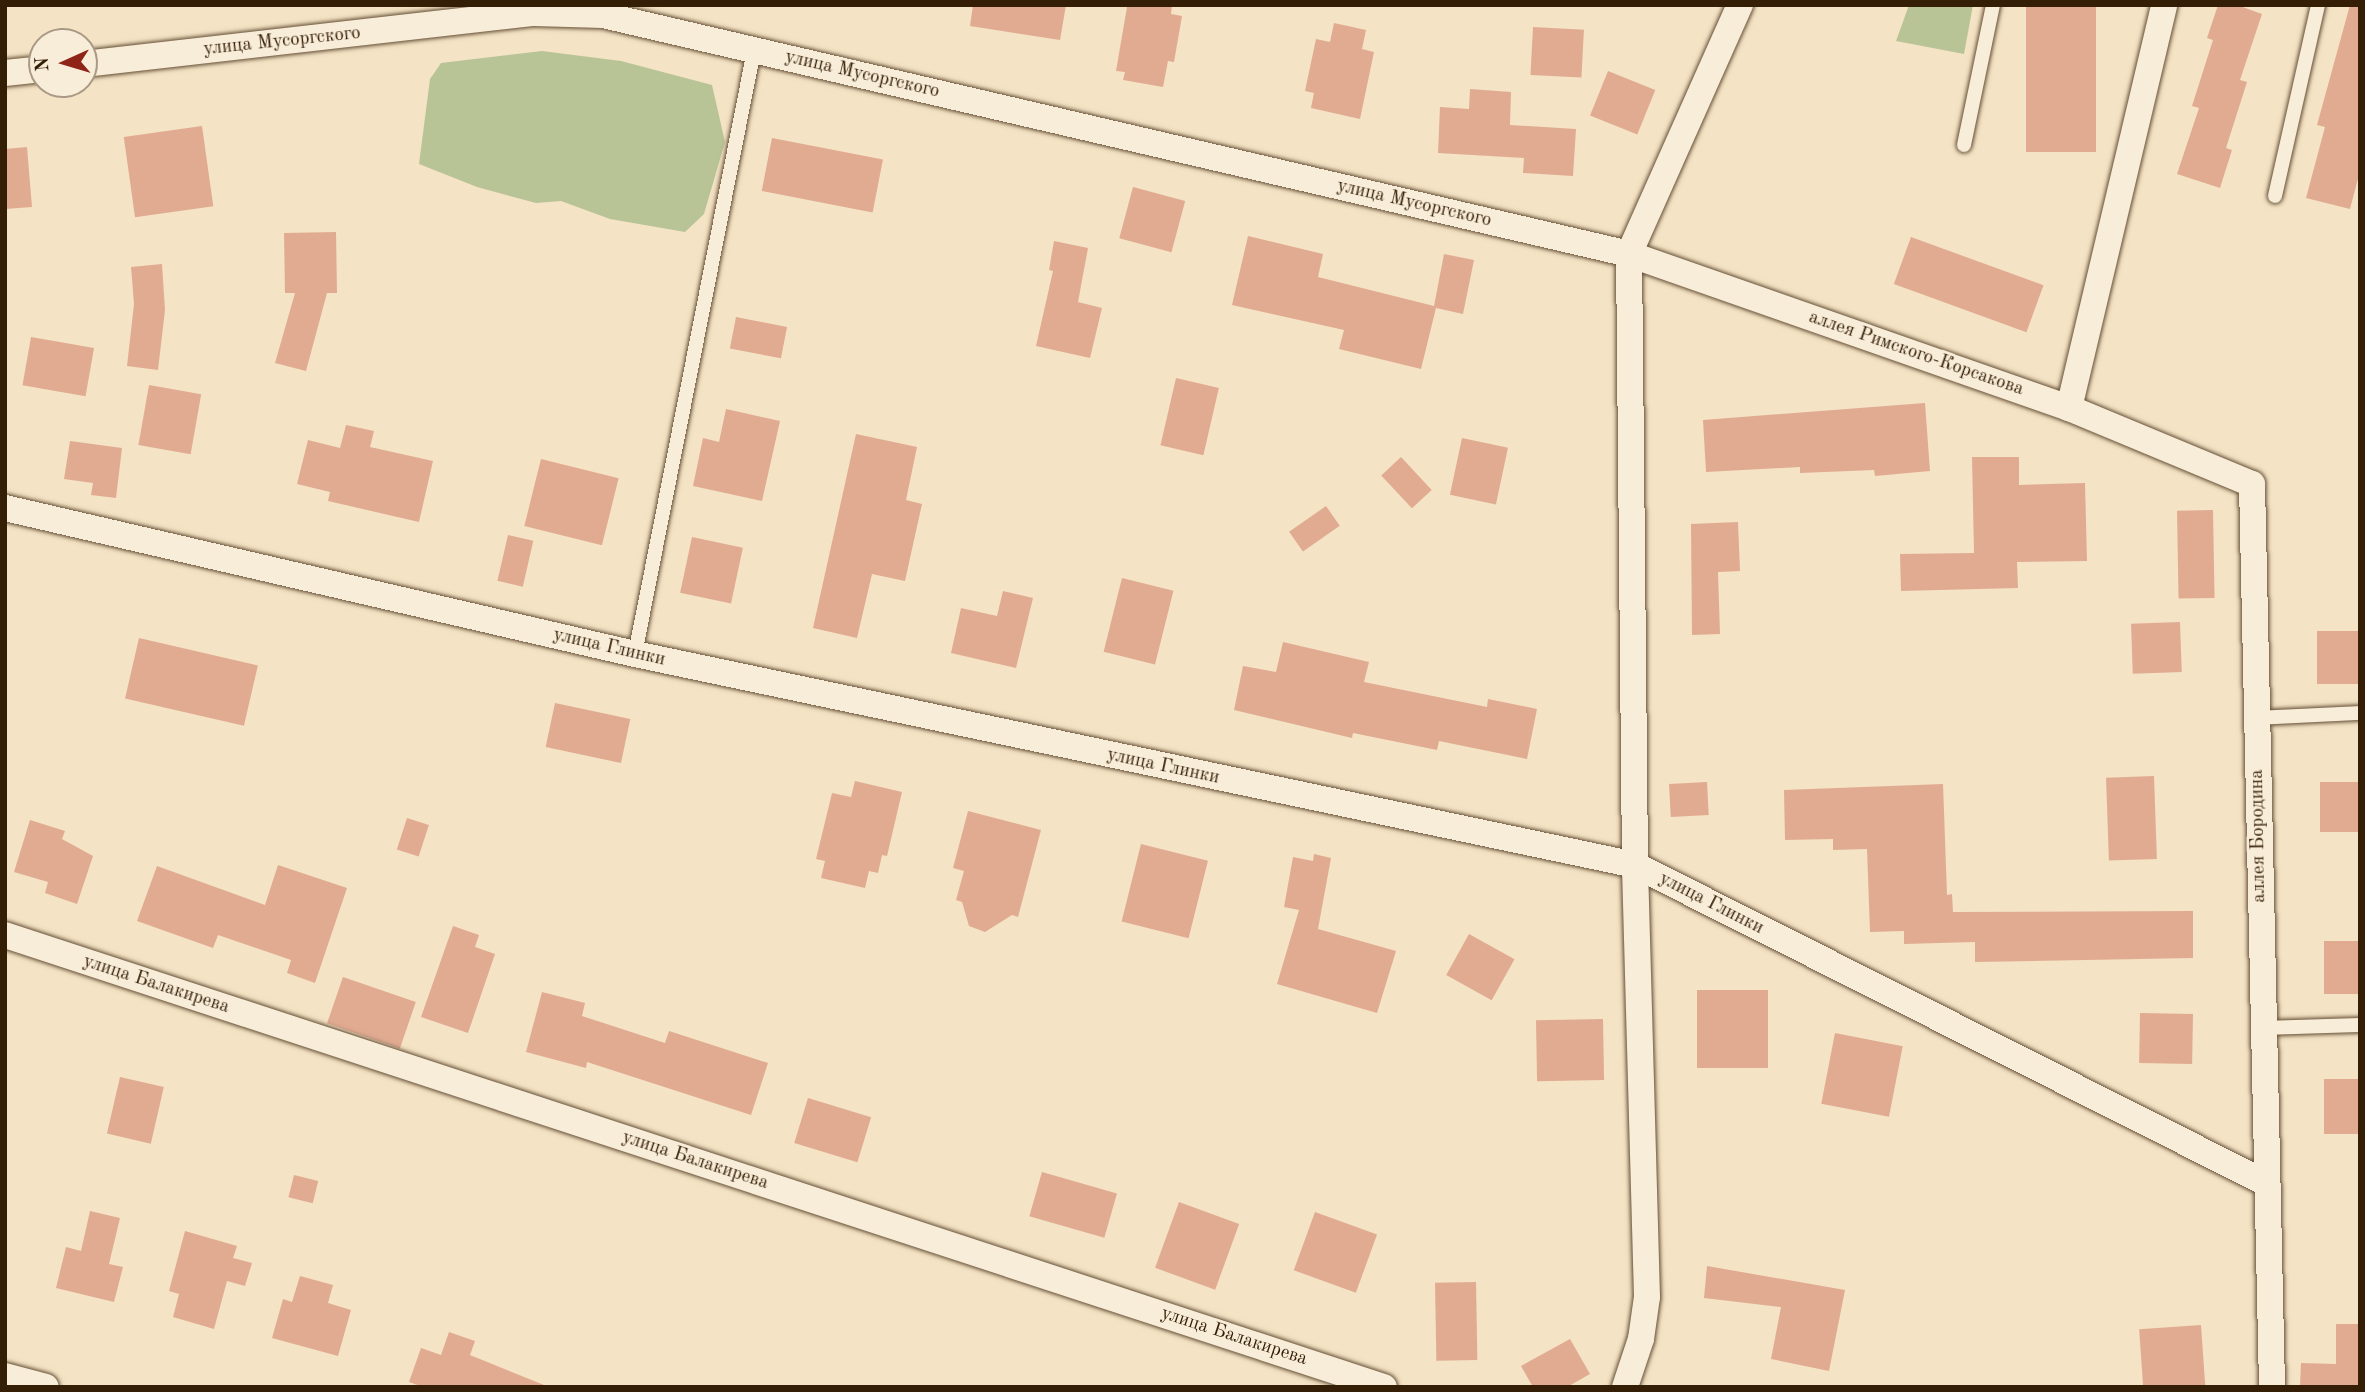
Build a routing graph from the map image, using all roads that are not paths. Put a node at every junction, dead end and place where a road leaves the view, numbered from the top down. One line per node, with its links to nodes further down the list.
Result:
1 (1740, 5): 11 (street)
2 (1993, 5): 9 (lane)
3 (2165, 5): 12 (street)
4 (2318, 5): 10 (lane)
5 (754, 50): 6 (street, улица Мусоргского); 11 (street, улица Мусоргского); 14 (lane)
6 (98, 62)
7 (28, 71): 8 (street)
8 (5, 73)
9 (1964, 145)
10 (2275, 196)
11 (1629, 254): 12 (street, аллея Римского-Корсакова); 17 (street)
12 (2069, 408): 16 (street, аллея Бородина)
13 (5, 508): 14 (street, улица Глинки)
14 (635, 654): 17 (street, улица Глинки)
15 (2360, 713): 16 (lane)
16 (2257, 718): 20 (street, аллея Бородина)
17 (1635, 865): 21 (street, улица Глинки); 25 (street)
18 (5, 935): 24 (street, улица Балакирева)
19 (2360, 1025): 20 (lane)
20 (2262, 1028): 21 (street, аллея Бородина)
21 (2264, 1182): 26 (street, аллея Бородина)
22 (5, 1377): 23 (street)
23 (46, 1387)
24 (1384, 1387)
25 (1625, 1387)
26 (2272, 1387)

